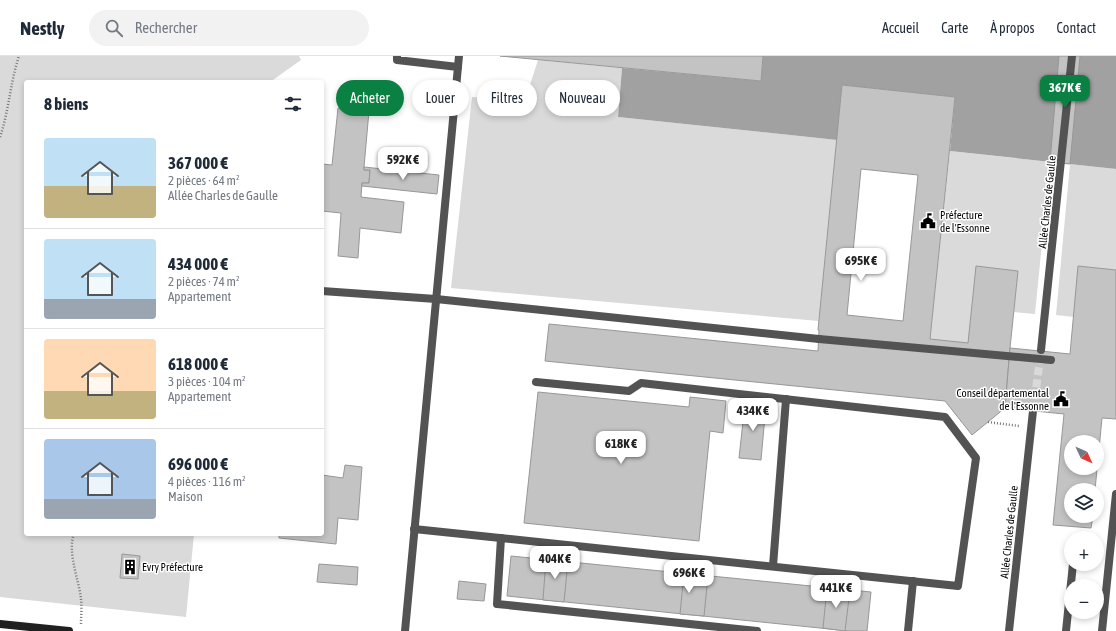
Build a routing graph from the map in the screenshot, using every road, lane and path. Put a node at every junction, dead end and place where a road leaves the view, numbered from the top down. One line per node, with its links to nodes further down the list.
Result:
1 (19, 56): 6 (path)
2 (397, 56): 5 (street)
3 (459, 56): 5 (street)
4 (1072, 56): 9 (street, Allée Charles de Gaulle)
5 (458, 67): 8 (street)
6 (0, 137)
7 (324, 291): 8 (street)
8 (436, 299): 10 (street, bridge); 17 (street)
9 (1041, 350)
10 (1051, 360)
11 (536, 382): 12 (street)
12 (786, 399): 20 (street); 22 (street)
13 (1033, 411): 15 (street, Allée Charles de Gaulle)
14 (988, 422): 15 (path)
15 (1031, 428): 29 (street, Allée Charles de Gaulle)
16 (1116, 494): 31 (street)
17 (414, 529): 19 (street); 26 (street)
18 (73, 536): 25 (path)
19 (501, 538): 20 (street); 27 (street)
20 (773, 566): 22 (street)
21 (1072, 571): 30 (street)
22 (913, 581): 28 (street)
23 (0, 624): 24 (main road)
24 (69, 631)
25 (80, 631)
26 (405, 631)
27 (757, 631)
28 (908, 631)
29 (1009, 631)
30 (1066, 631)
31 (1102, 631)

